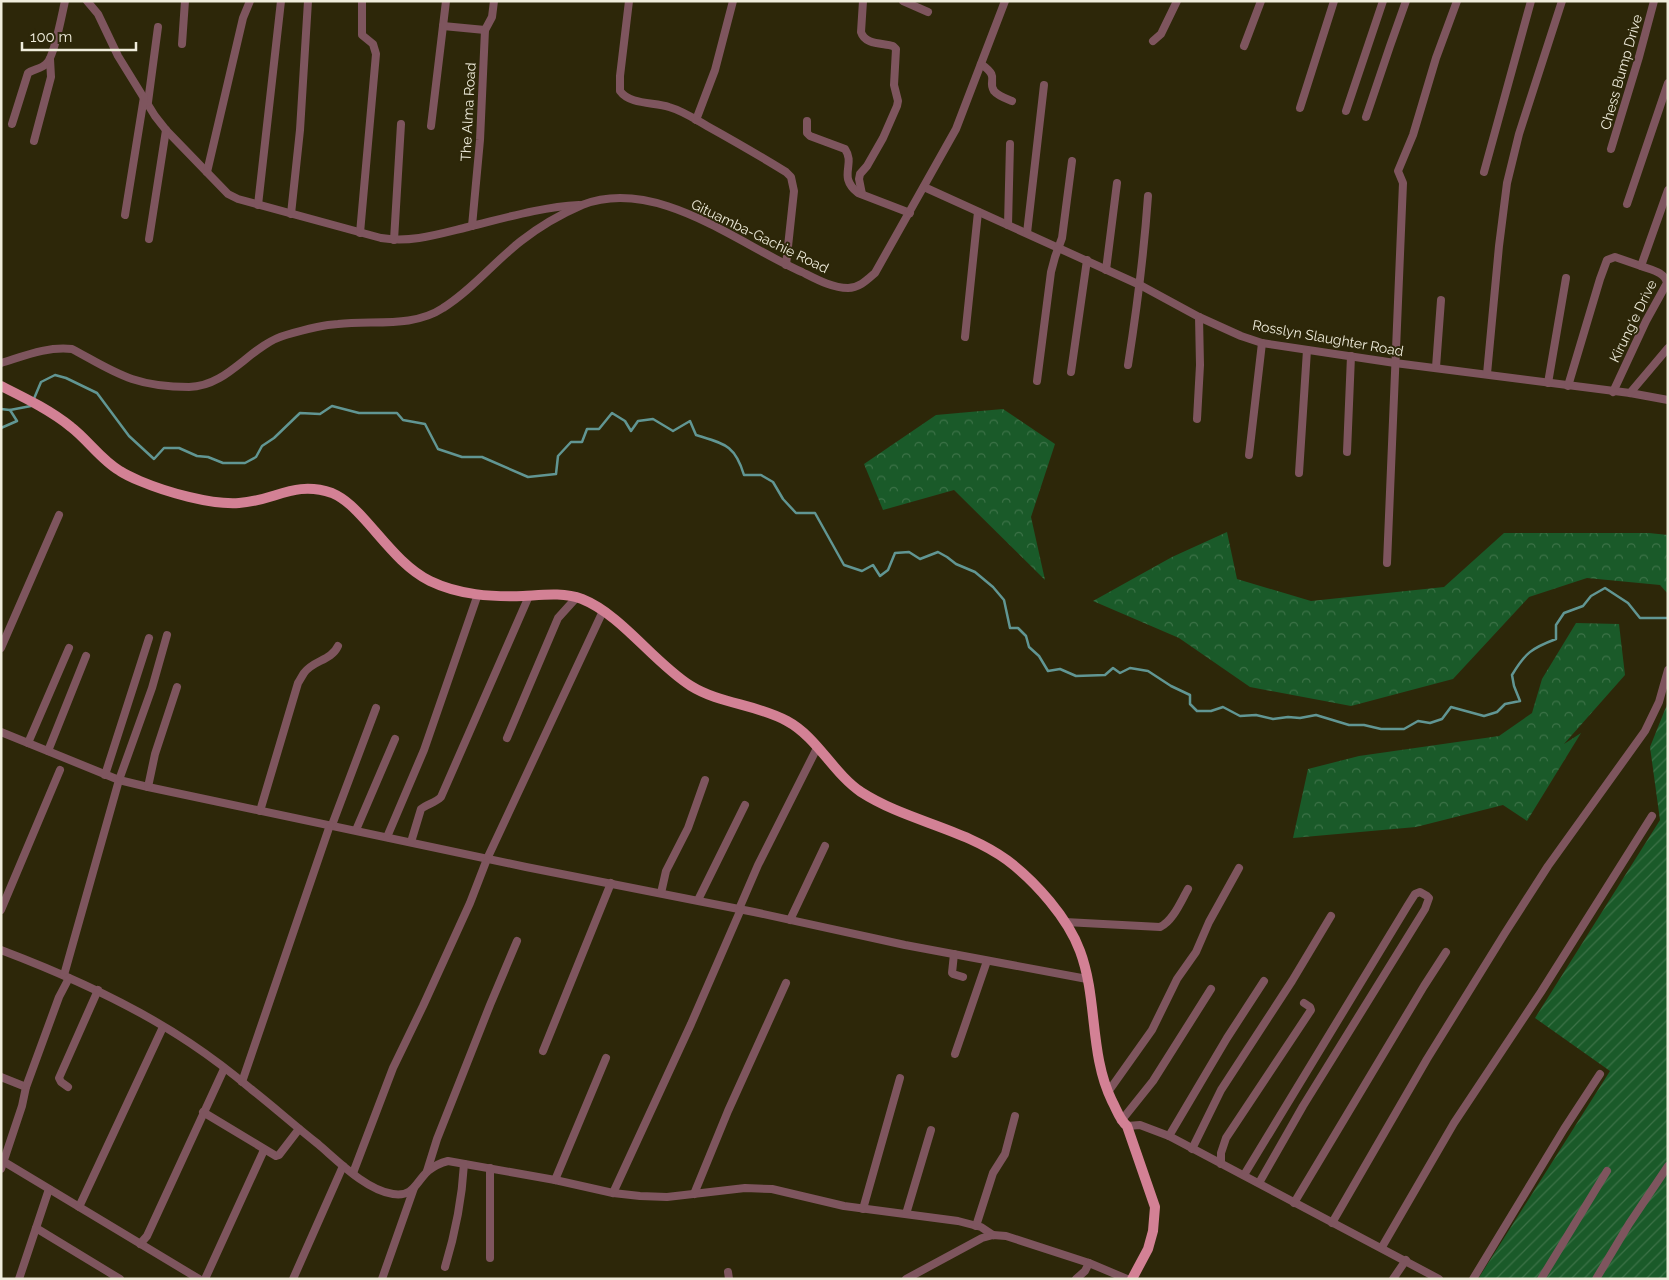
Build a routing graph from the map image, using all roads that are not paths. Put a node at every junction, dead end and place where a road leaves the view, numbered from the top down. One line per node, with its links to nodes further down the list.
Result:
1 (66, 1): 31 (street)
2 (87, 1): 35 (street)
3 (186, 1): 29 (street)
4 (250, 1): 50 (street)
5 (281, 1): 58 (street)
6 (308, 1): 62 (street)
7 (362, 1): 66 (street)
8 (446, 1): 25 (street)
9 (494, 1): 27 (street, The Alma Road)
10 (628, 1): 40 (street)
11 (733, 1): 40 (street)
12 (863, 1): 55 (street)
13 (903, 1): 24 (street)
14 (1005, 1): 32 (street, Gituamba-Gachie Road)
15 (1177, 1): 28 (street)
16 (1261, 1): 30 (street)
17 (1334, 1): 37 (street)
18 (1383, 1): 38 (street)
19 (1406, 1): 39 (street)
20 (1457, 1): 85 (street)
21 (1531, 1): 51 (street)
22 (1562, 1): 89 (street)
23 (1654, 1): 48 (street, Chess Bump Drive)
24 (928, 12)
25 (443, 26): 27 (street); 44 (street)
26 (158, 27): 35 (street)
27 (485, 30): 65 (street, The Alma Road)
28 (1153, 41)
29 (182, 44)
30 (1244, 46)
31 (50, 59): 42 (street); 46 (street)
32 (980, 64): 36 (street); 53 (street, Gituamba-Gachie Road)
33 (1668, 83): 57 (street)
34 (1044, 85): 67 (street)
35 (146, 100): 45 (street); 63 (street)
36 (1012, 101)
37 (1300, 108)
38 (1346, 111)
39 (1366, 117)
40 (696, 120): 72 (street)
41 (807, 121): 55 (street)
42 (12, 124)
43 (401, 124): 69 (street)
44 (431, 126)
45 (166, 130): 50 (street); 68 (street)
46 (34, 141)
47 (1010, 144): 64 (street)
48 (1611, 149)
49 (1072, 162): 70 (street)
50 (207, 172): 58 (street)
51 (1484, 172)
52 (1117, 183): 74 (street)
53 (924, 187): 60 (street, Rosslyn Slaughter Road); 61 (street, Gituamba-Gachie Road)
54 (1668, 190): 73 (street, Kirung'e Drive)
55 (862, 194): 61 (street)
56 (1148, 196): 76 (street)
57 (1626, 204)
58 (258, 205): 62 (street)
59 (583, 205): 65 (street); 72 (street, Gituamba-Gachie Road); 84 (street, Gituamba-Gachie Road)
60 (978, 212): 64 (street, Rosslyn Slaughter Road); 79 (street)
61 (910, 213): 72 (street, Gituamba-Gachie Road)
62 (291, 214): 66 (street)
63 (125, 215)
64 (1008, 225): 67 (street, Rosslyn Slaughter Road)
65 (472, 226): 69 (street)
66 (360, 232): 69 (street)
67 (1027, 233): 70 (street, Rosslyn Slaughter Road)
68 (150, 239)
69 (394, 240)
70 (1058, 247): 71 (street, Rosslyn Slaughter Road); 90 (street)
71 (1087, 260): 74 (street, Rosslyn Slaughter Road); 88 (street)
72 (786, 265)
73 (1641, 266): 93 (street); 94 (street, Kirung'e Drive)
74 (1106, 270): 76 (street, Rosslyn Slaughter Road)
75 (1566, 278): 91 (street)
76 (1140, 286): 78 (street, Rosslyn Slaughter Road); 86 (street)
77 (1441, 300): 87 (street)
78 (1199, 317): 80 (street, Rosslyn Slaughter Road); 97 (street)
79 (965, 337)
80 (1262, 343): 82 (street, Rosslyn Slaughter Road); 99 (street)
81 (1668, 348): 95 (street)
82 (1307, 350): 83 (street, Rosslyn Slaughter Road); 100 (street)
83 (1351, 356): 85 (street, Rosslyn Slaughter Road); 98 (street)
84 (1, 363)
85 (1395, 363): 87 (street, Rosslyn Slaughter Road); 102 (street)
86 (1128, 365)
87 (1436, 367): 89 (street, Rosslyn Slaughter Road)
88 (1071, 372)
89 (1487, 374): 91 (street, Rosslyn Slaughter Road)
90 (1037, 381)
91 (1548, 383): 93 (street, Rosslyn Slaughter Road)
92 (1, 386): 103 (main road)
93 (1568, 386): 94 (street, Rosslyn Slaughter Road)
94 (1613, 392): 95 (street, Rosslyn Slaughter Road)
95 (1630, 393): 96 (street, Rosslyn Slaughter Road)
96 (1668, 400)
97 (1197, 419)
98 (1346, 452)
99 (1249, 454)
100 (1299, 473)
101 (59, 515): 110 (street)
102 (1388, 563)
103 (478, 594): 104 (main road); 132 (street)
104 (529, 596): 105 (main road); 133 (street)
105 (577, 597): 106 (main road); 117 (street)
106 (603, 611): 120 (main road); 135 (street)
107 (167, 635): 124 (street)
108 (149, 638): 123 (street)
109 (338, 646): 128 (street)
110 (1, 648)
111 (69, 648): 119 (street)
112 (86, 656): 121 (street)
113 (1668, 670): 199 (street)
114 (177, 687): 126 (street)
115 (376, 708): 130 (street)
116 (1, 732): 119 (street)
117 (506, 738)
118 (395, 739): 131 (street)
119 (28, 743): 121 (street)
120 (817, 748): 141 (street); 145 (main road)
121 (48, 751): 123 (street)
122 (60, 770): 142 (street)
123 (105, 775): 124 (street)
124 (119, 780): 126 (street); 151 (street)
125 (705, 780): 139 (street)
126 (148, 787): 128 (street)
127 (745, 805): 140 (street)
128 (260, 811): 130 (street)
129 (1652, 816): 204 (street)
130 (331, 825): 131 (street); 167 (street)
131 (356, 830): 132 (street)
132 (387, 837): 133 (street)
133 (411, 842): 135 (street)
134 (825, 846): 144 (street)
135 (487, 859): 137 (street); 187 (street)
136 (1239, 868): 170 (street)
137 (611, 883): 139 (street); 160 (street)
138 (1188, 889): 145 (street)
139 (661, 893): 140 (street)
140 (698, 900): 141 (street)
141 (740, 909): 144 (street); 193 (street)
142 (1, 910)
143 (1331, 916): 177 (street)
144 (790, 920): 149 (street)
145 (1064, 922): 153 (main road)
146 (517, 941): 185 (street)
147 (1, 950): 151 (street)
148 (1446, 952): 195 (street)
149 (954, 954): 150 (street); 152 (street)
150 (987, 961): 153 (street); 161 (street)
151 (67, 976): 156 (street); 168 (street)
152 (963, 977)
153 (1087, 979): 170 (main road)
154 (1264, 981): 176 (street)
155 (786, 983): 194 (street)
156 (98, 990): 159 (street); 169 (street)
157 (1211, 990): 173 (street)
158 (1304, 1003): 181 (street)
159 (163, 1027): 163 (street); 196 (street)
160 (543, 1051)
161 (955, 1054)
162 (606, 1058): 189 (street)
163 (224, 1068): 167 (street); 171 (street)
164 (1600, 1074): 221 (street)
165 (1, 1077): 168 (street)
166 (900, 1078): 197 (street)
167 (242, 1082): 174 (street)
168 (26, 1087): 179 (street)
169 (68, 1087)
170 (1108, 1092): 173 (main road)
171 (203, 1112): 178 (street); 203 (street)
172 (1015, 1116): 200 (street)
173 (1124, 1123): 176 (street); 218 (main road)
174 (299, 1129): 178 (street); 182 (street)
175 (931, 1130): 198 (street)
176 (1169, 1136): 177 (street)
177 (1192, 1149): 181 (street)
178 (264, 1150): 212 (street)
179 (2, 1163): 192 (street)
180 (464, 1164): 184 (street); 185 (street); 208 (street)
181 (1221, 1164): 188 (street)
182 (343, 1166): 187 (street); 213 (street)
183 (1668, 1166): 223 (street)
184 (490, 1168): 189 (street); 205 (street)
185 (428, 1171): 191 (street)
186 (1607, 1171): 222 (street)
187 (353, 1173): 191 (street)
188 (1244, 1175): 190 (street); 190 (street)
189 (555, 1180): 193 (street)
190 (1259, 1183): 195 (street)
191 (414, 1188): 214 (street)
192 (48, 1189): 196 (street); 201 (street)
193 (613, 1192): 194 (street)
194 (694, 1194): 197 (street)
195 (1294, 1203): 199 (street)
196 (78, 1207): 203 (street)
197 (863, 1208): 198 (street)
198 (906, 1214): 200 (street)
199 (1332, 1224): 204 (street)
200 (976, 1226): 202 (street)
201 (36, 1228): 209 (street); 210 (street)
202 (993, 1235): 207 (street); 215 (street)
203 (140, 1244): 211 (street)
204 (1382, 1247): 206 (street)
205 (490, 1258)
206 (1406, 1260): 219 (street); 220 (street)
207 (1089, 1263): 216 (street); 217 (street)
208 (445, 1267)
209 (19, 1279)
210 (120, 1279)
211 (199, 1279)
212 (205, 1279)
213 (293, 1279)
214 (382, 1279)
215 (906, 1279)
216 (1076, 1279)
217 (1126, 1279)
218 (1132, 1279)
219 (1393, 1279)
220 (1439, 1279)
221 (1473, 1279)
222 (1541, 1279)
223 (1596, 1279)

